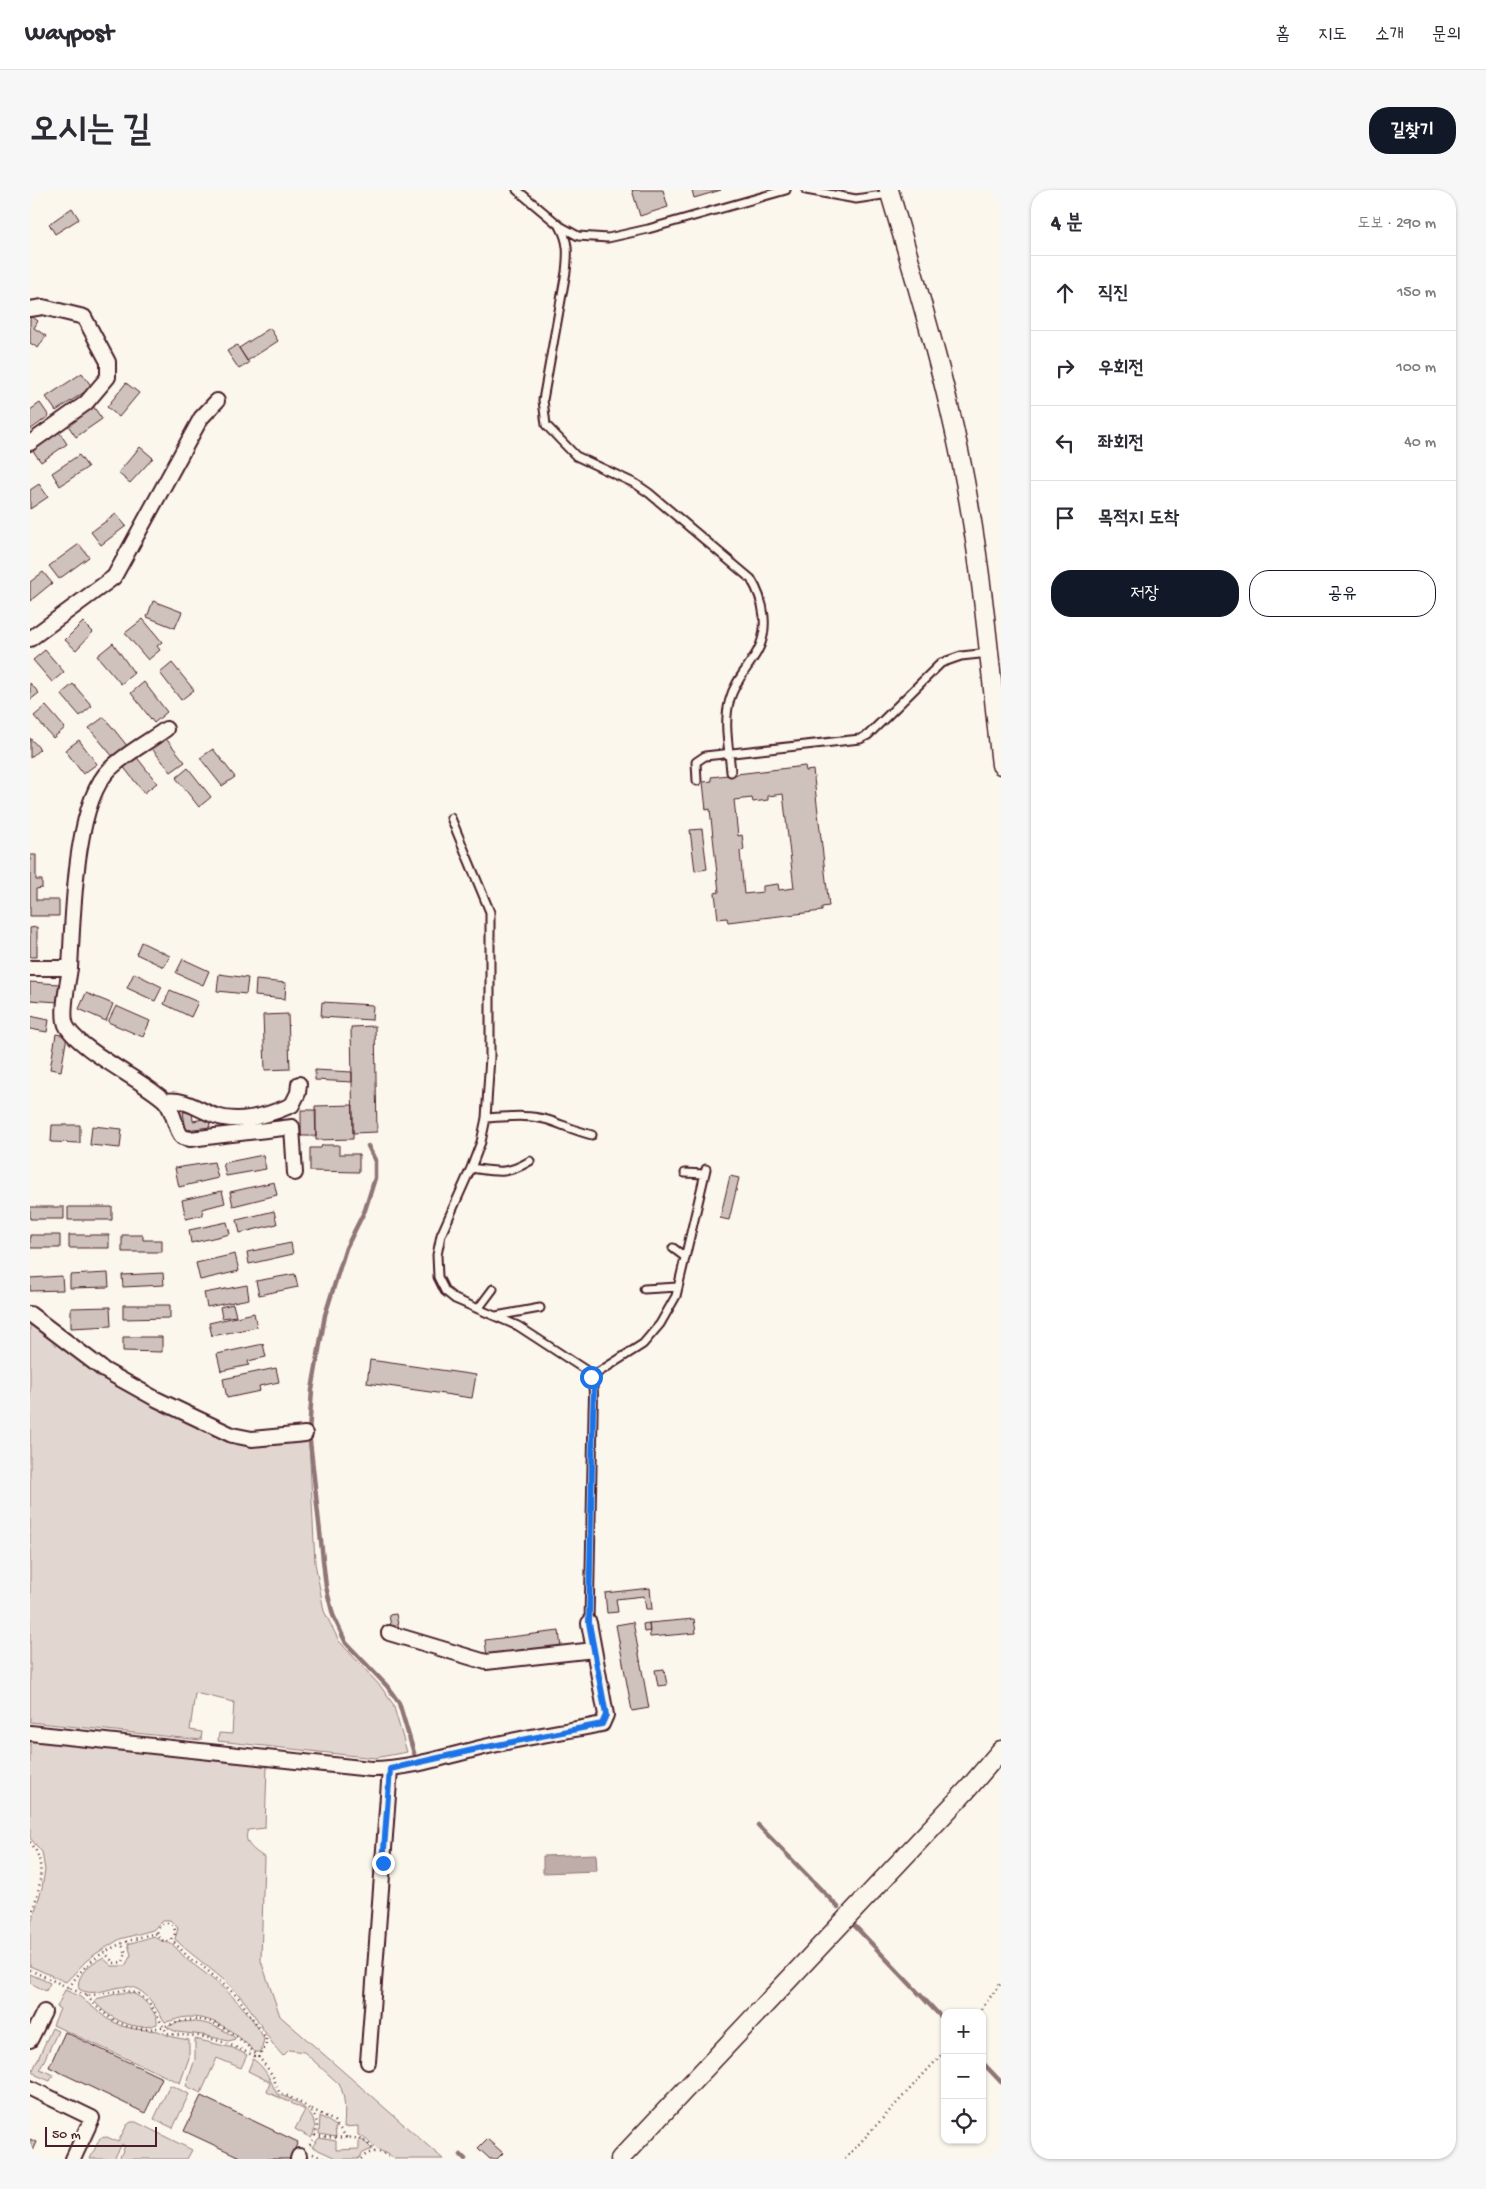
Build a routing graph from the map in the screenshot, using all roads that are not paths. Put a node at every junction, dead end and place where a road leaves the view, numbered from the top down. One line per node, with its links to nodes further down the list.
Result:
1 (517, 190): 5 (lane)
2 (786, 190): 5 (lane)
3 (806, 190): 4 (lane)
4 (890, 192): 10 (street)
5 (560, 226): 12 (lane)
6 (30, 308): 8 (street)
7 (217, 401): 9 (street)
8 (30, 442)
9 (30, 639)
10 (989, 653): 12 (lane); 13 (street)
11 (166, 729): 18 (street)
12 (729, 754): 14 (lane); 15 (lane)
13 (1001, 765)
14 (731, 772)
15 (697, 781)
16 (451, 818): 21 (lane)
17 (30, 968): 18 (street)
18 (70, 968): 20 (street)
19 (298, 1084): 20 (street)
20 (165, 1101): 25 (street)
21 (486, 1118): 22 (lane); 24 (lane)
22 (592, 1135)
23 (530, 1160): 24 (lane)
24 (471, 1168): 33 (lane)
25 (295, 1173)
26 (685, 1173): 28 (lane)
27 (673, 1248): 28 (lane)
28 (685, 1258): 29 (lane)
29 (678, 1287): 31 (lane); 36 (lane)
30 (493, 1289): 33 (lane)
31 (644, 1289)
32 (540, 1308): 35 (lane)
33 (478, 1309): 35 (lane)
34 (30, 1314): 37 (street)
35 (496, 1316): 36 (lane)
36 (591, 1377): 38 (lane)
37 (304, 1434)
38 (589, 1623): 40 (street)
39 (389, 1633): 40 (street)
40 (594, 1650): 43 (street)
41 (30, 1734): 43 (street)
42 (1001, 1750): 49 (street)
43 (390, 1769): 46 (street)
44 (44, 2012): 45 (street)
45 (30, 2040)
46 (368, 2062)
47 (30, 2088): 48 (street)
48 (73, 2159)
49 (620, 2159)

